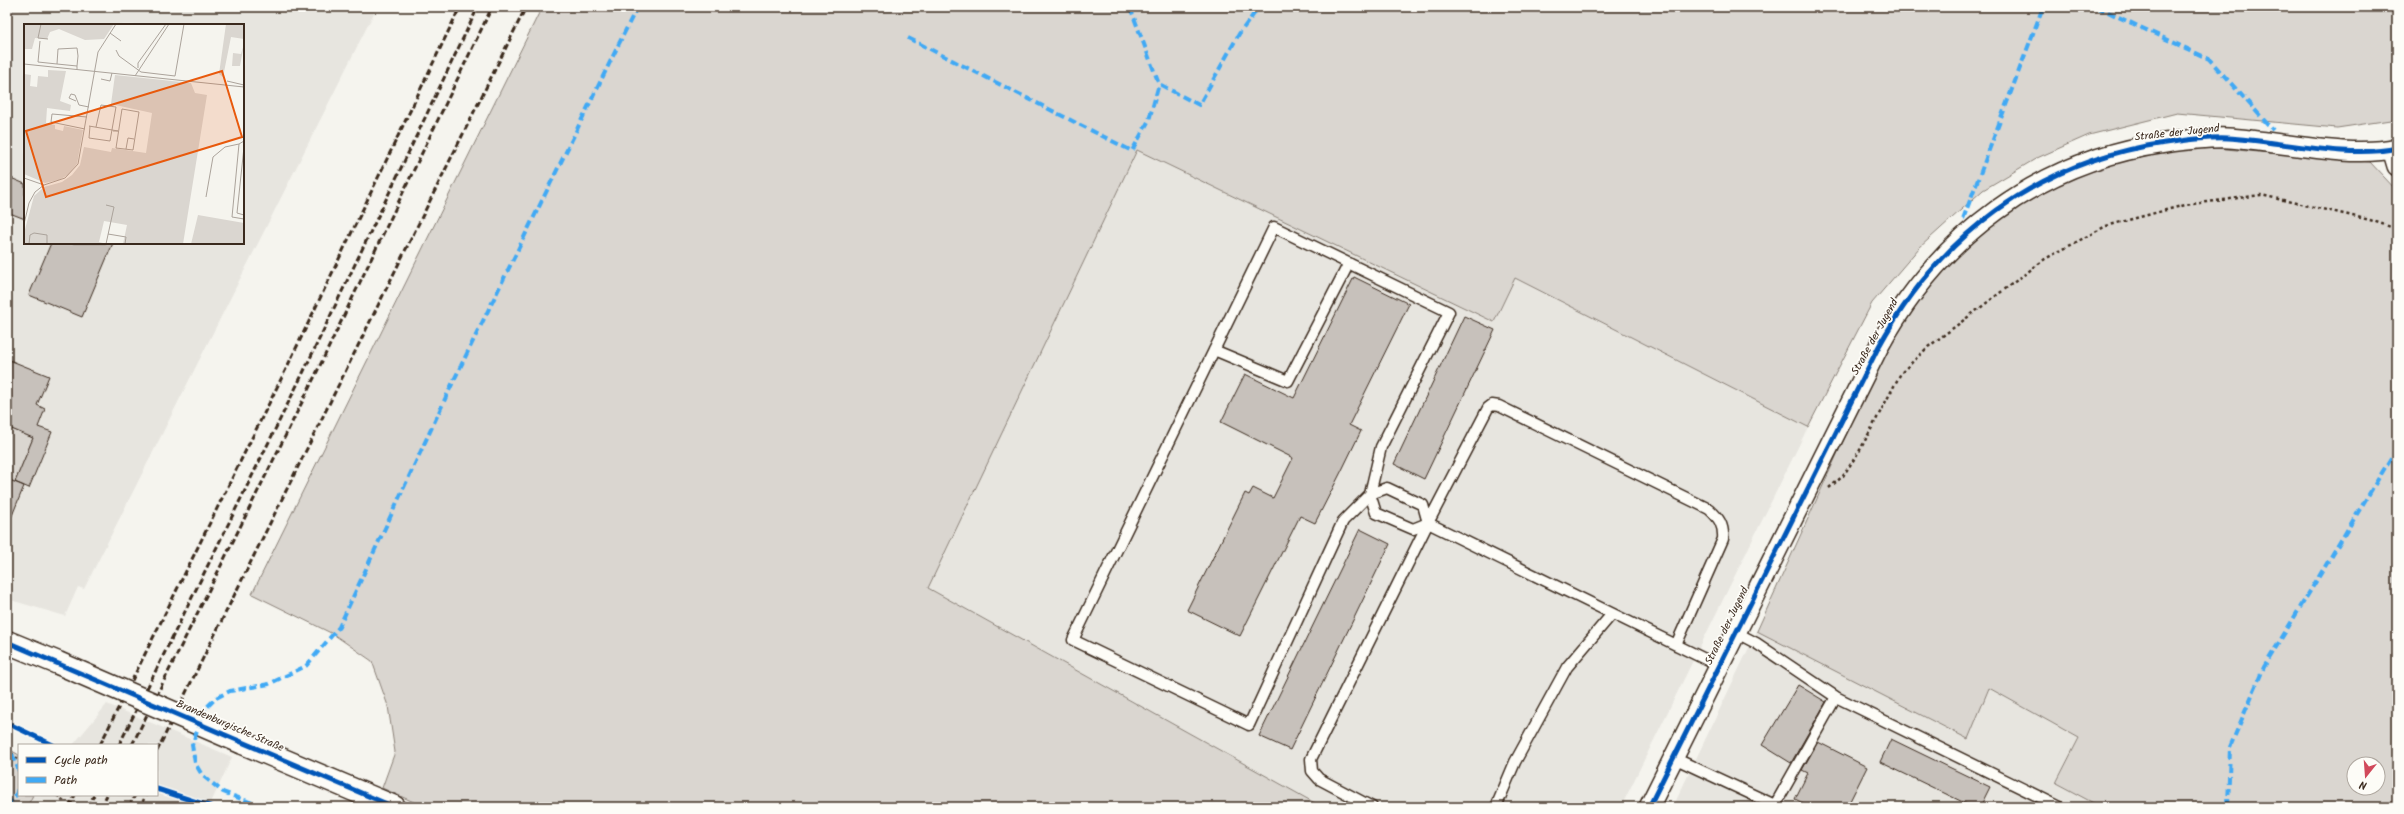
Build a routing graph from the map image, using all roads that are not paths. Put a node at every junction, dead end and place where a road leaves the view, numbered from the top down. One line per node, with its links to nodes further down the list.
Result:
1 (2395, 154): 7 (street, Straße der Jugend)
2 (1349, 263): 3 (lane); 3 (lane); 4 (lane)
3 (1214, 350): 4 (lane)
4 (1370, 494): 5 (lane); 5 (lane)
5 (1428, 523): 6 (lane); 9 (lane); 15 (lane)
6 (1612, 614): 9 (lane); 16 (lane)
7 (1735, 632): 10 (street, Straße der Jugend); 11 (lane)
8 (7, 642): 14 (street, Brandenburgische Straße, bridge)
9 (1676, 646): 10 (lane)
10 (1719, 666): 12 (street, Straße der Jugend)
11 (1836, 697): 13 (lane); 18 (lane)
12 (1674, 758): 13 (lane); 17 (street, Straße der Jugend)
13 (1777, 806)
14 (394, 807)
15 (1372, 807)
16 (1496, 807)
17 (1649, 807)
18 (2060, 807)

